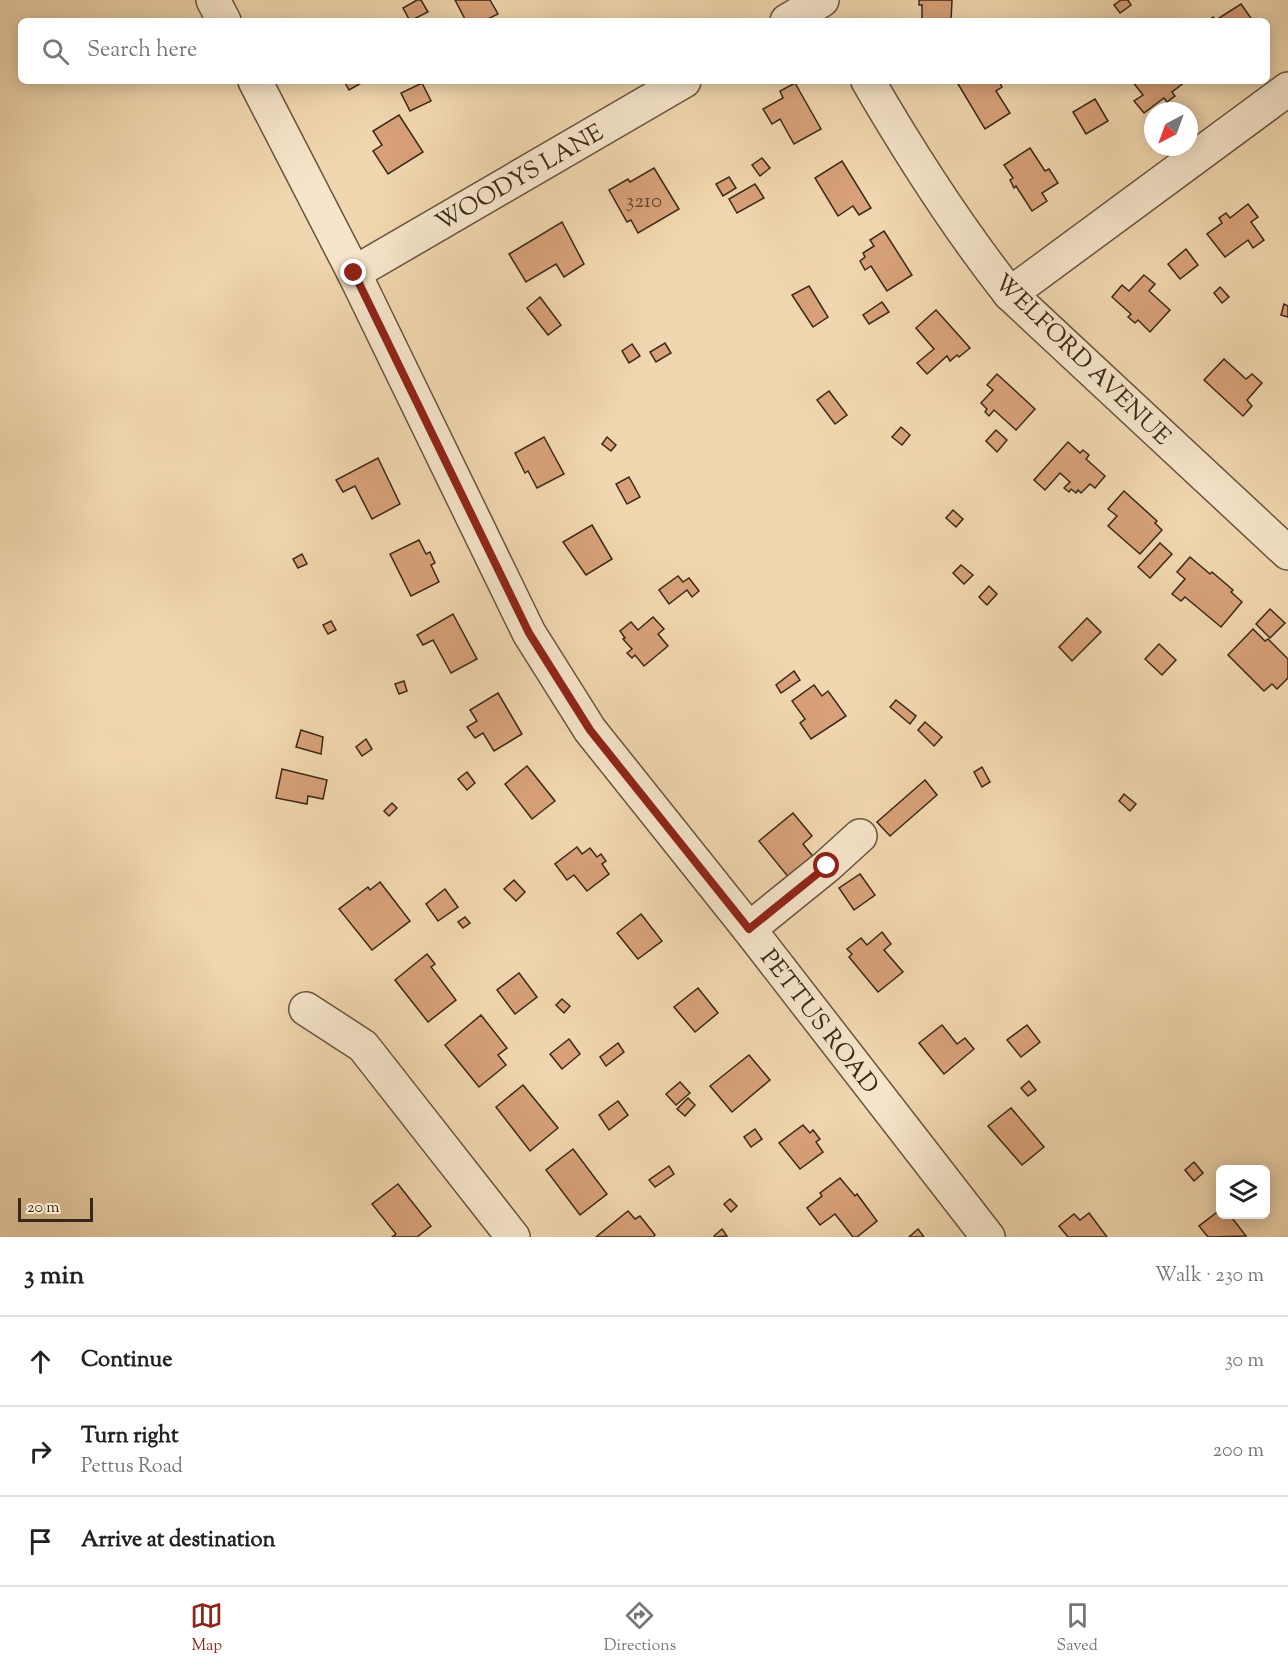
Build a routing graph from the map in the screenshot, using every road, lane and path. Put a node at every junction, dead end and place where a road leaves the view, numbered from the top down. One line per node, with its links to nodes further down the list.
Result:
1 (213, 0): 3 (street)
2 (825, 7): 4 (street)
3 (222, 18)
4 (795, 18)
5 (257, 84): 9 (street, PETTUS ROAD)
6 (679, 84): 9 (street, WOODYS LANE)
7 (870, 84): 10 (street, WELFORD AVENUE)
8 (1288, 89): 10 (street)
9 (354, 273): 13 (street, PETTUS ROAD)
10 (1010, 294): 11 (street, WELFORD AVENUE)
11 (1288, 553)
12 (860, 836): 13 (street)
13 (749, 929): 16 (street, PETTUS ROAD)
14 (306, 1009): 15 (street)
15 (513, 1237)
16 (988, 1237)

